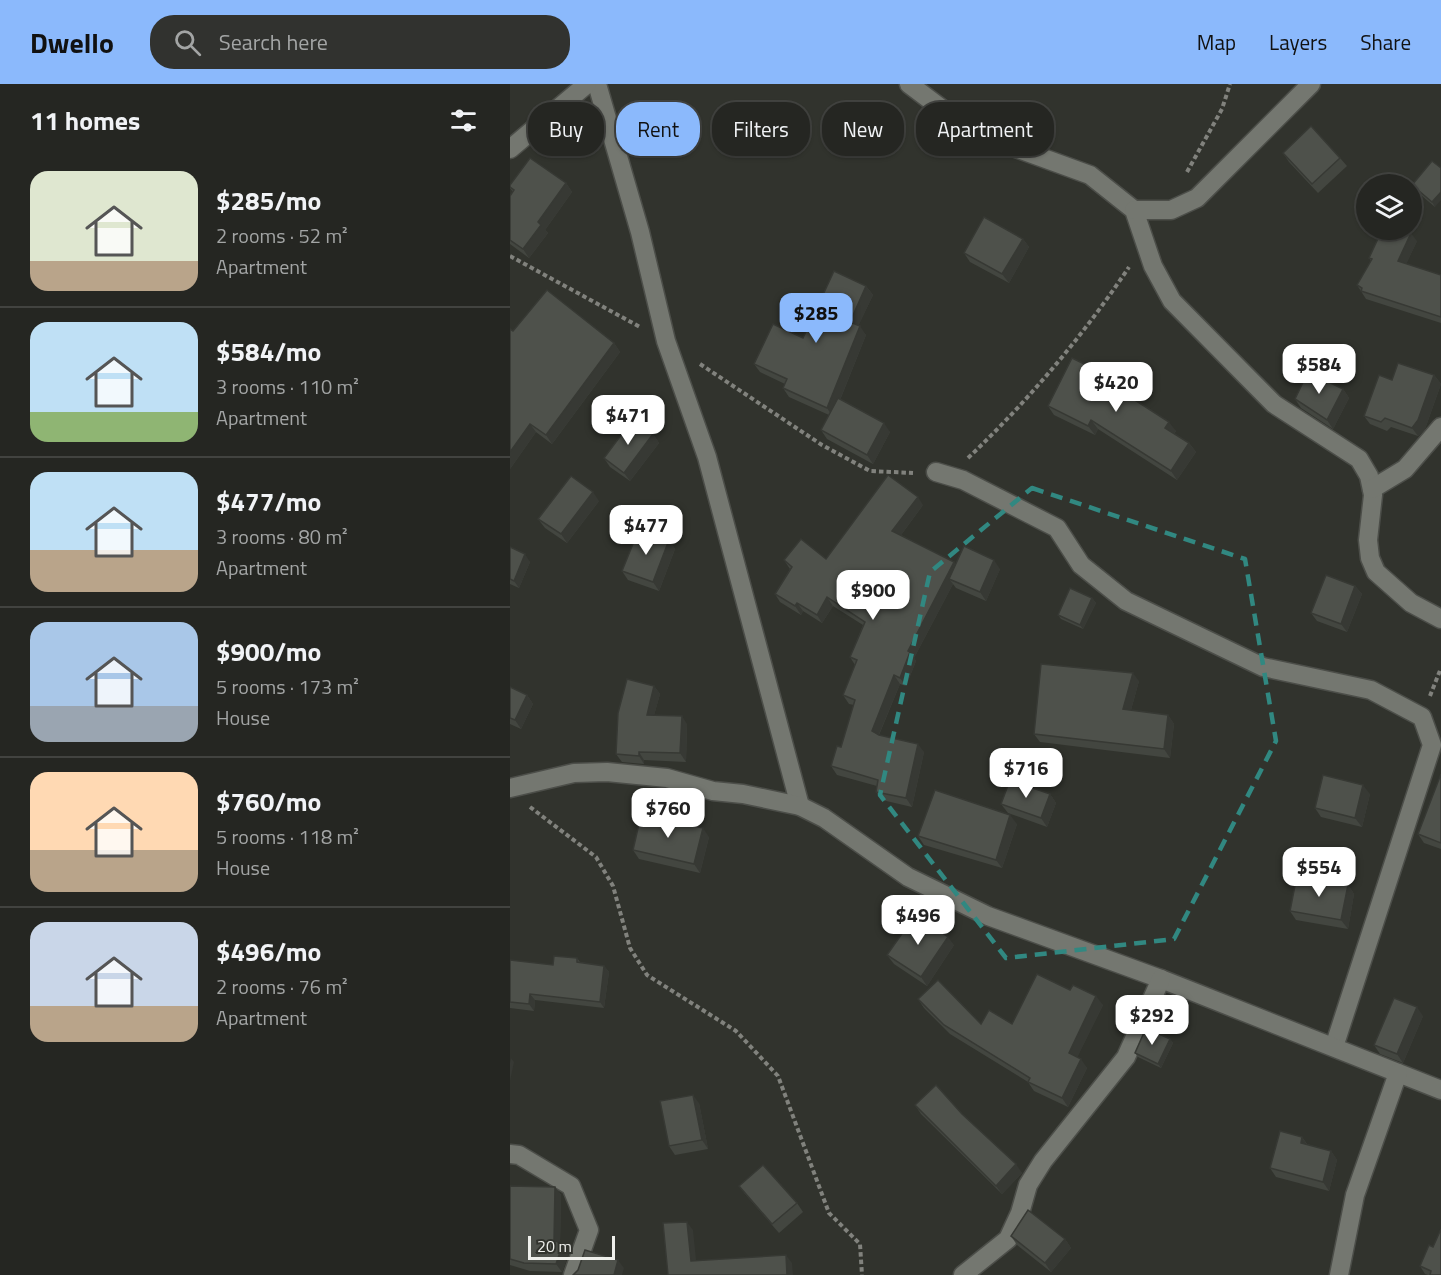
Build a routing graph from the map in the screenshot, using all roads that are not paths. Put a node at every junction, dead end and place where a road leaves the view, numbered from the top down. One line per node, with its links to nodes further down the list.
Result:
1 (587, 84): 5 (street)
2 (597, 84): 12 (street)
3 (909, 84): 6 (street)
4 (1311, 84): 6 (street)
5 (510, 149)
6 (1134, 210): 9 (street)
7 (1441, 427): 9 (street)
8 (936, 472): 14 (street)
9 (1372, 489): 10 (street)
10 (1441, 619)
11 (510, 788): 12 (street)
12 (800, 806): 13 (street)
13 (1161, 978): 14 (street); 19 (street)
14 (1334, 1047): 15 (street)
15 (1398, 1073): 16 (street); 20 (street)
16 (1441, 1090)
17 (510, 1154): 18 (street)
18 (573, 1275)
19 (963, 1275)
20 (1339, 1275)

